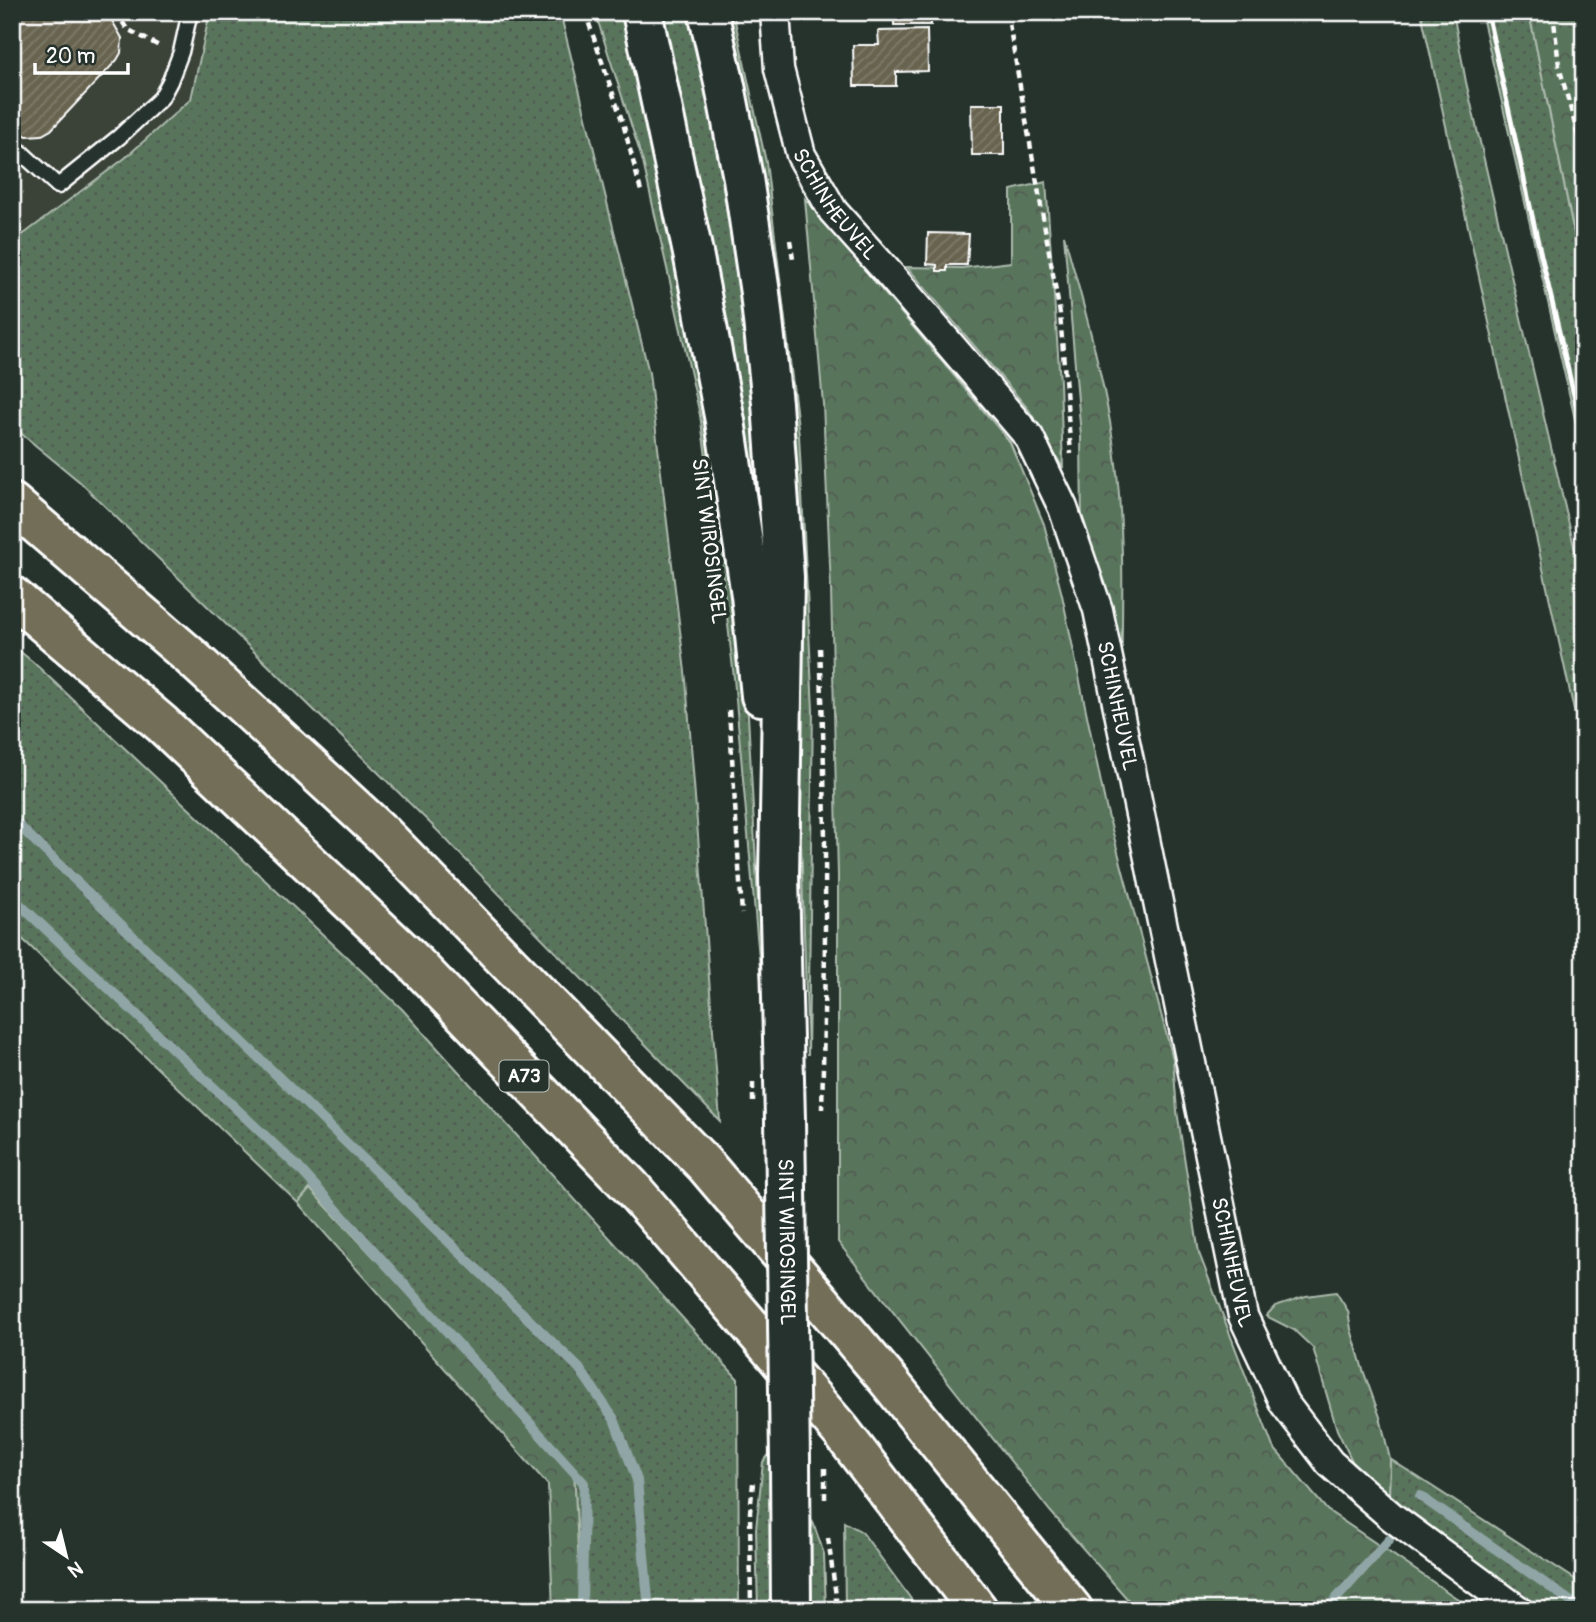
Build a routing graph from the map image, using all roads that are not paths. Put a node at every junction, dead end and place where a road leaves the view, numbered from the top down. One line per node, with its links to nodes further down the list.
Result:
1 (190, 12): 5 (lane)
2 (642, 12): 8 (main road, SINT WIROSINGEL)
3 (708, 12): 8 (main road, SINT WIROSINGEL)
4 (775, 12): 12 (street, SCHINHEUVEL)
5 (12, 144)
6 (12, 503): 11 (highway)
7 (12, 596): 10 (highway, A73)
8 (779, 876): 9 (main road, SINT WIROSINGEL, bridge)
9 (791, 1610)
10 (978, 1610)
11 (1073, 1610)
12 (1518, 1610)

